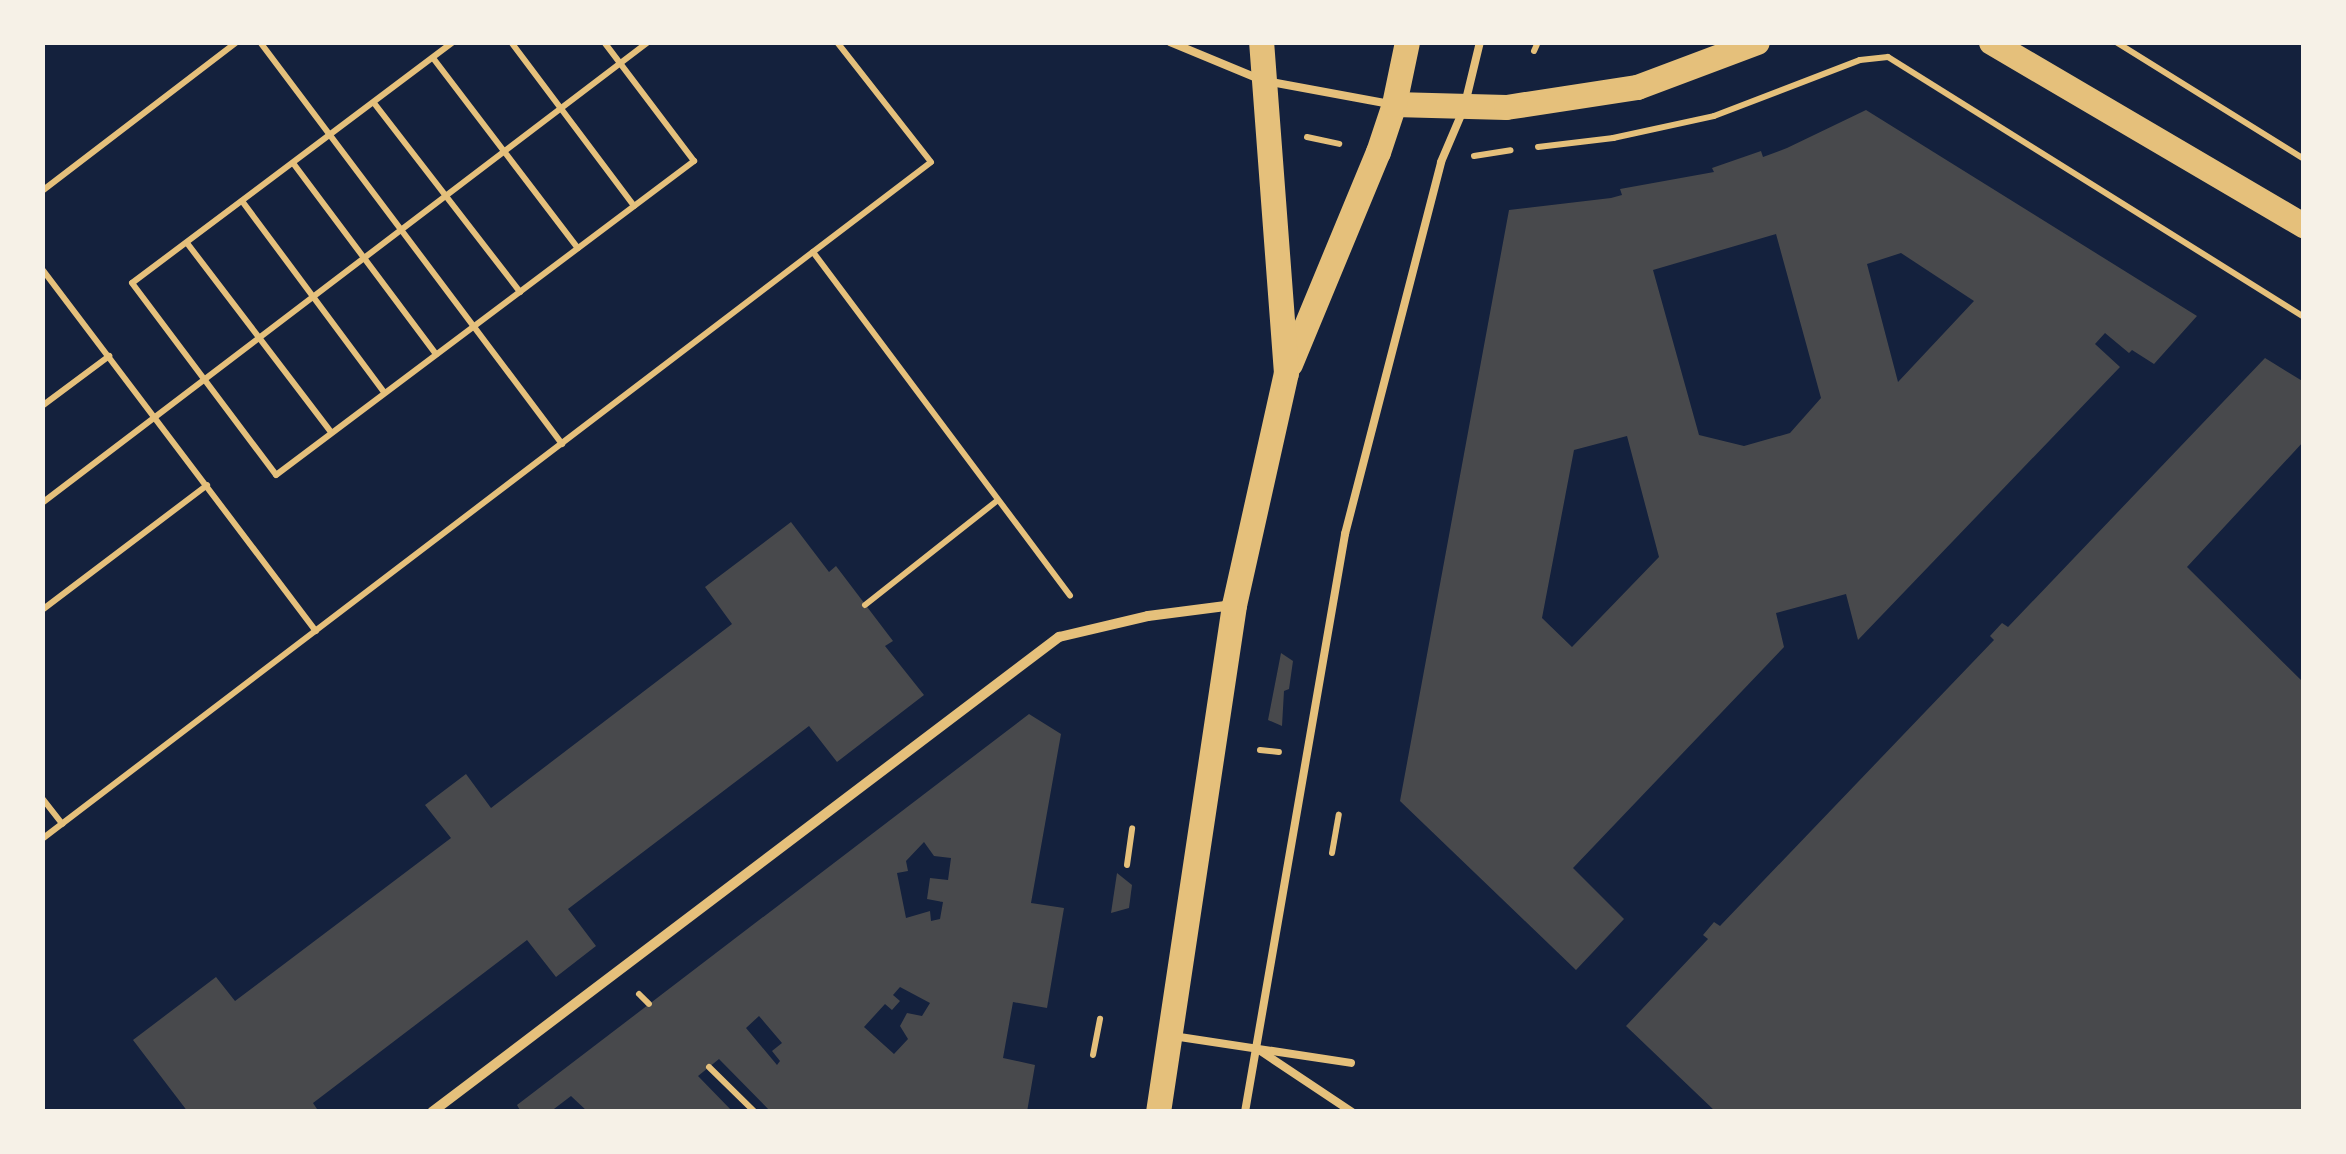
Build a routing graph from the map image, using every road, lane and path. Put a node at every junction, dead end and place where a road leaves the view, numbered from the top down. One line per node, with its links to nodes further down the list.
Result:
1 (237, 42): 33 (path)
2 (260, 42): 26 (path)
3 (453, 42): 19 (path)
4 (512, 42): 24 (path)
5 (604, 42): 20 (path)
6 (648, 42): 20 (path)
7 (688, 42): 8 (path)
8 (708, 42)
9 (836, 42): 41 (path)
10 (1170, 42): 21 (lane)
11 (1261, 42): 21 (main road)
12 (1407, 42): 23 (main road)
13 (1480, 42): 25 (lane)
14 (1538, 42): 18 (path)
15 (1757, 42): 25 (main road)
16 (1991, 42): 37 (main road)
17 (2116, 42): 30 (path)
18 (1534, 51)
19 (432, 58): 22 (path); 29 (path)
20 (620, 63): 24 (path); 36 (path)
21 (1263, 80): 23 (lane); 51 (main road)
22 (374, 102): 26 (path); 34 (path)
23 (1394, 104): 25 (main road); 51 (main road)
24 (561, 108): 29 (path); 36 (path)
25 (1464, 108): 31 (lane)
26 (332, 134): 32 (path); 38 (path)
27 (1528, 148): 46 (path)
28 (1518, 149): 31 (path)
29 (504, 152): 34 (path); 40 (path)
30 (2304, 159)
31 (1441, 162): 75 (lane)
32 (293, 164): 35 (path); 42 (path)
33 (42, 191)
34 (446, 196): 38 (path); 44 (path)
35 (242, 201): 39 (path); 45 (path)
36 (634, 206): 40 (path)
37 (2304, 226)
38 (401, 230): 42 (path); 47 (path)
39 (187, 242): 48 (path); 52 (path)
40 (578, 248): 44 (path)
41 (813, 252): 57 (path); 59 (path)
42 (364, 258): 45 (path); 49 (path)
43 (42, 269): 50 (path)
44 (520, 292): 47 (path)
45 (313, 298): 48 (path); 53 (path)
46 (2304, 317)
47 (474, 327): 49 (path); 57 (path)
48 (260, 338): 52 (path); 56 (path)
49 (436, 354): 53 (path)
50 (109, 356): 54 (path); 55 (path)
51 (1286, 374): 63 (main road)
52 (204, 380): 55 (path); 56 (path)
53 (385, 393): 56 (path)
54 (42, 406)
55 (155, 417): 58 (path); 60 (path)
56 (332, 433)
57 (562, 444): 65 (path)
58 (206, 485): 64 (path); 65 (path)
59 (998, 500): 61 (path); 62 (path)
60 (42, 503)
61 (1070, 594)
62 (865, 605)
63 (1234, 605): 74 (main road); 79 (street)
64 (42, 610)
65 (316, 632): 68 (path)
66 (42, 798): 68 (path)
67 (1339, 815): 71 (path)
68 (62, 824): 70 (path)
69 (1132, 828): 72 (path)
70 (42, 839)
71 (1332, 854)
72 (1127, 866)
73 (1100, 1018): 76 (path)
74 (1170, 1036): 75 (lane); 81 (main road)
75 (1256, 1048): 77 (lane); 82 (lane); 83 (lane)
76 (1093, 1055)
77 (1351, 1063)
78 (708, 1067): 80 (path)
79 (432, 1112)
80 (755, 1112)
81 (1158, 1112)
82 (1244, 1112)
83 (1352, 1112)

